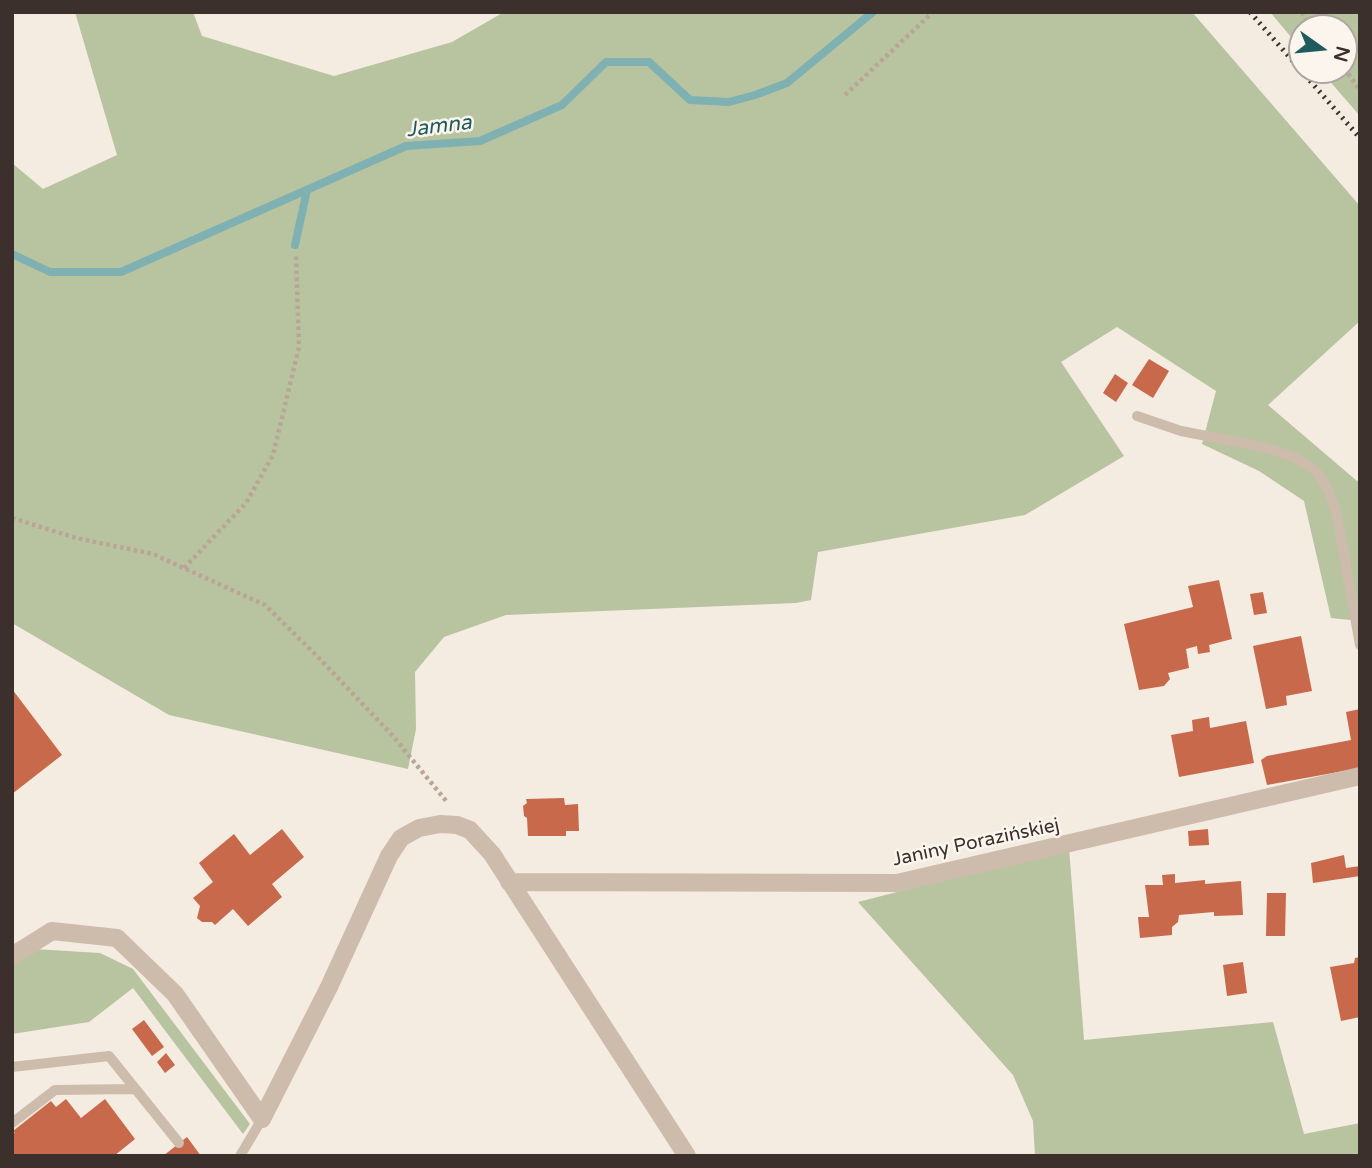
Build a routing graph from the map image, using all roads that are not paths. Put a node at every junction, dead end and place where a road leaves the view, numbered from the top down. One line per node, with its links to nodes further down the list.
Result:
1 (1137, 416): 2 (lane)
2 (1360, 645)
3 (1360, 776): 4 (street, Janiny Porazińskiej)
4 (509, 882): 8 (street); 12 (street)
5 (12, 956): 8 (street)
6 (12, 1067): 7 (lane)
7 (135, 1089): 9 (lane); 10 (lane)
8 (262, 1119): 11 (lane)
9 (12, 1124)
10 (179, 1143)
11 (240, 1156)
12 (687, 1156)

